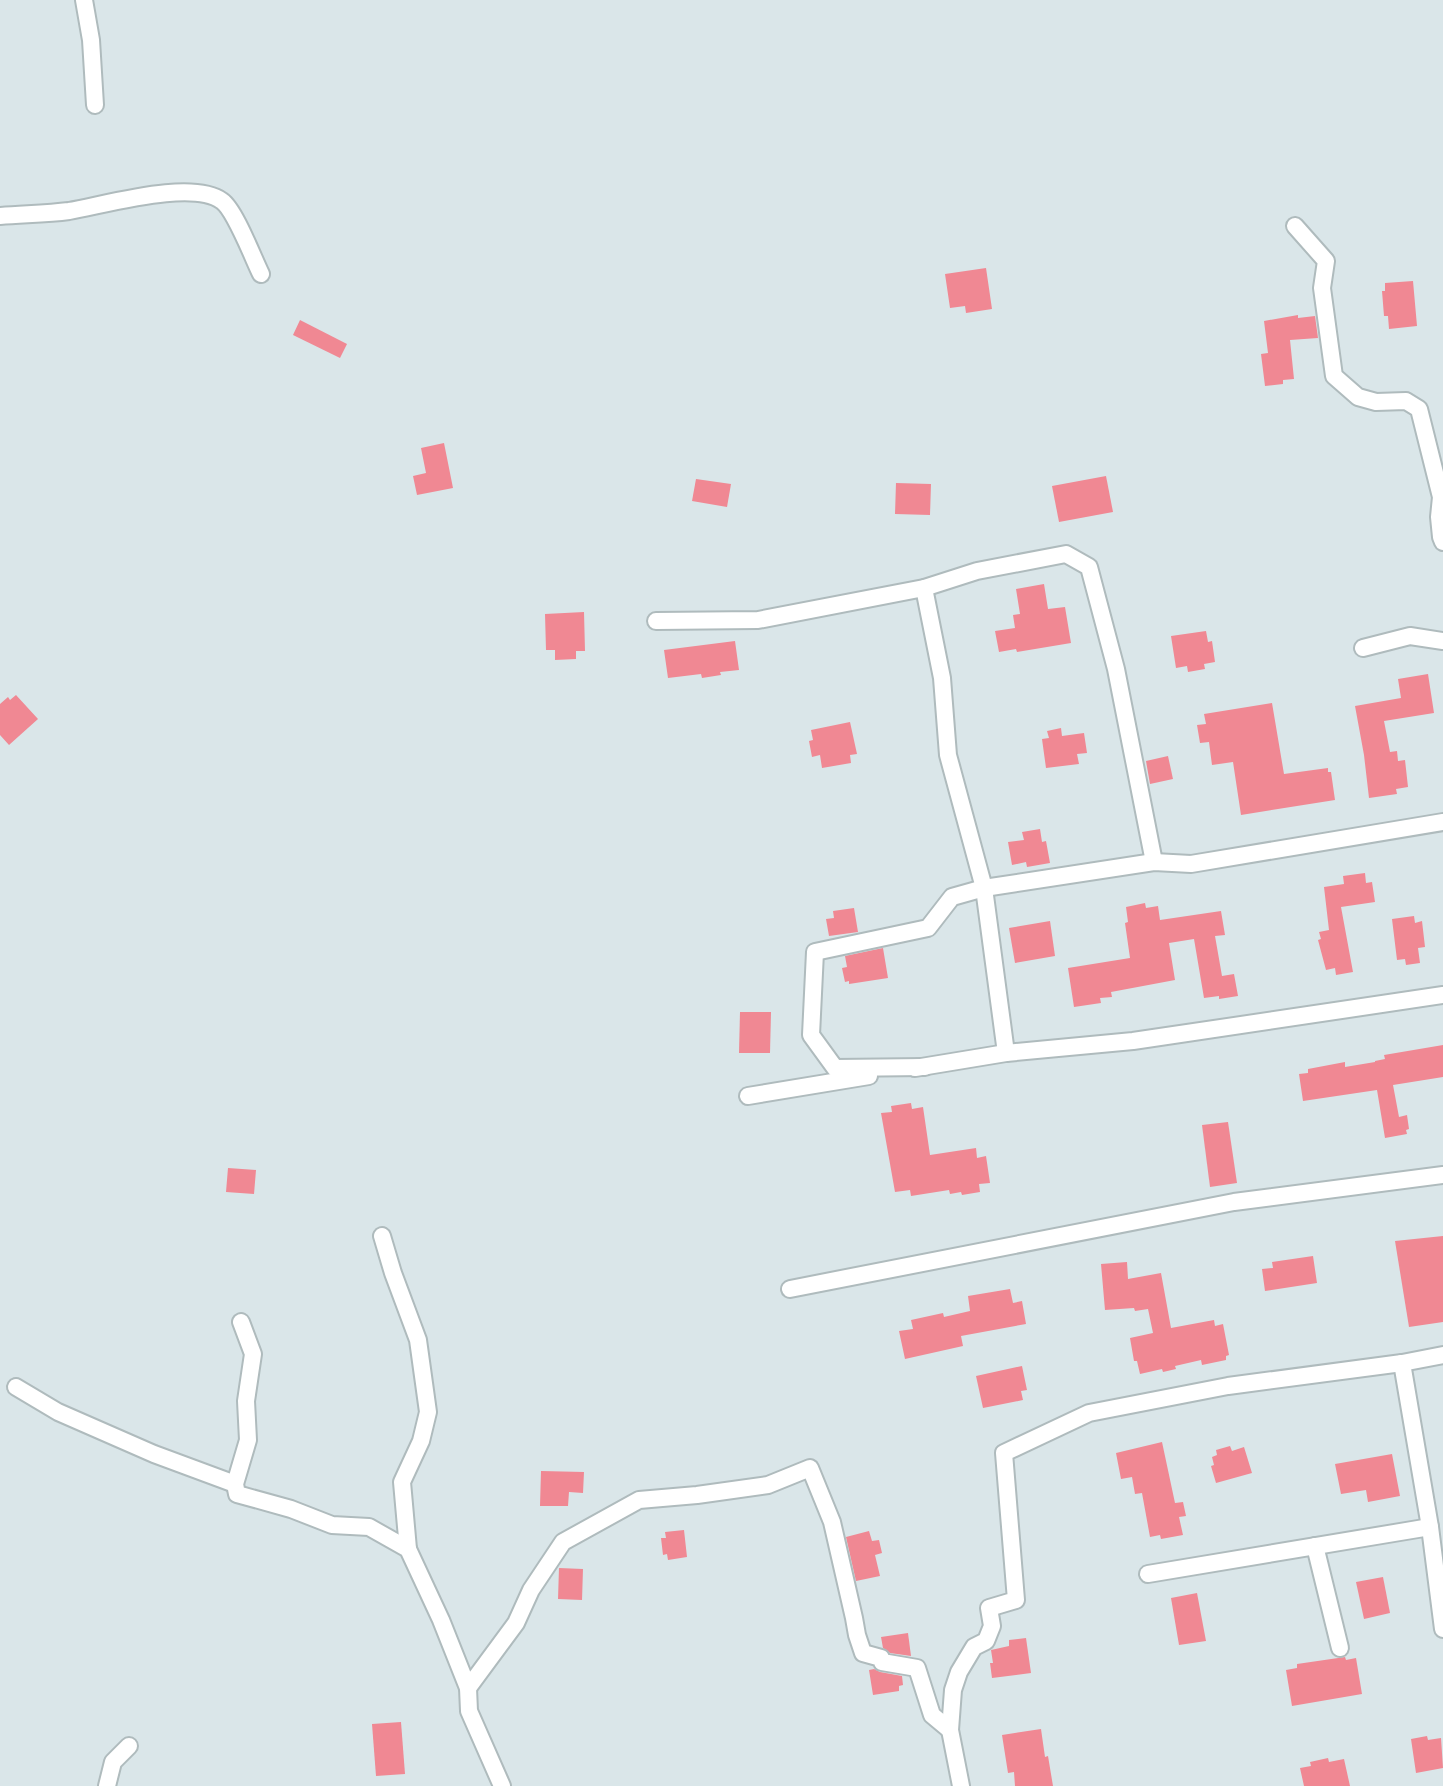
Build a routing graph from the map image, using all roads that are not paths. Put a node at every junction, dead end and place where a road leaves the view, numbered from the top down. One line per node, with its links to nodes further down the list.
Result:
1 (84, 0): 2 (street)
2 (95, 105)
3 (0, 216): 5 (street)
4 (1295, 226): 6 (street)
5 (261, 274)
6 (1443, 542)
7 (924, 588): 8 (street); 12 (street); 13 (street)
8 (656, 621)
9 (1443, 641): 10 (street)
10 (1363, 648)
11 (1443, 822): 12 (street)
12 (1154, 862): 13 (street)
13 (984, 888): 15 (street); 16 (street)
14 (1443, 995): 15 (street)
15 (1006, 1053): 16 (street)
16 (925, 1067): 17 (street)
17 (748, 1096)
18 (1443, 1174): 20 (street)
19 (382, 1236): 28 (street)
20 (790, 1289)
21 (242, 1322): 25 (street)
22 (1443, 1355): 23 (street)
23 (1402, 1363): 26 (street); 33 (street)
24 (16, 1387): 25 (street)
25 (236, 1484): 28 (street)
26 (1430, 1527): 27 (street); 30 (street)
27 (1315, 1546): 29 (street); 31 (street)
28 (408, 1549): 32 (street)
29 (1149, 1574)
30 (1443, 1629)
31 (1340, 1648)
32 (468, 1688): 33 (street); 36 (street)
33 (950, 1730): 37 (street)
34 (129, 1746): 35 (street)
35 (107, 1786)
36 (502, 1786)
37 (961, 1786)

